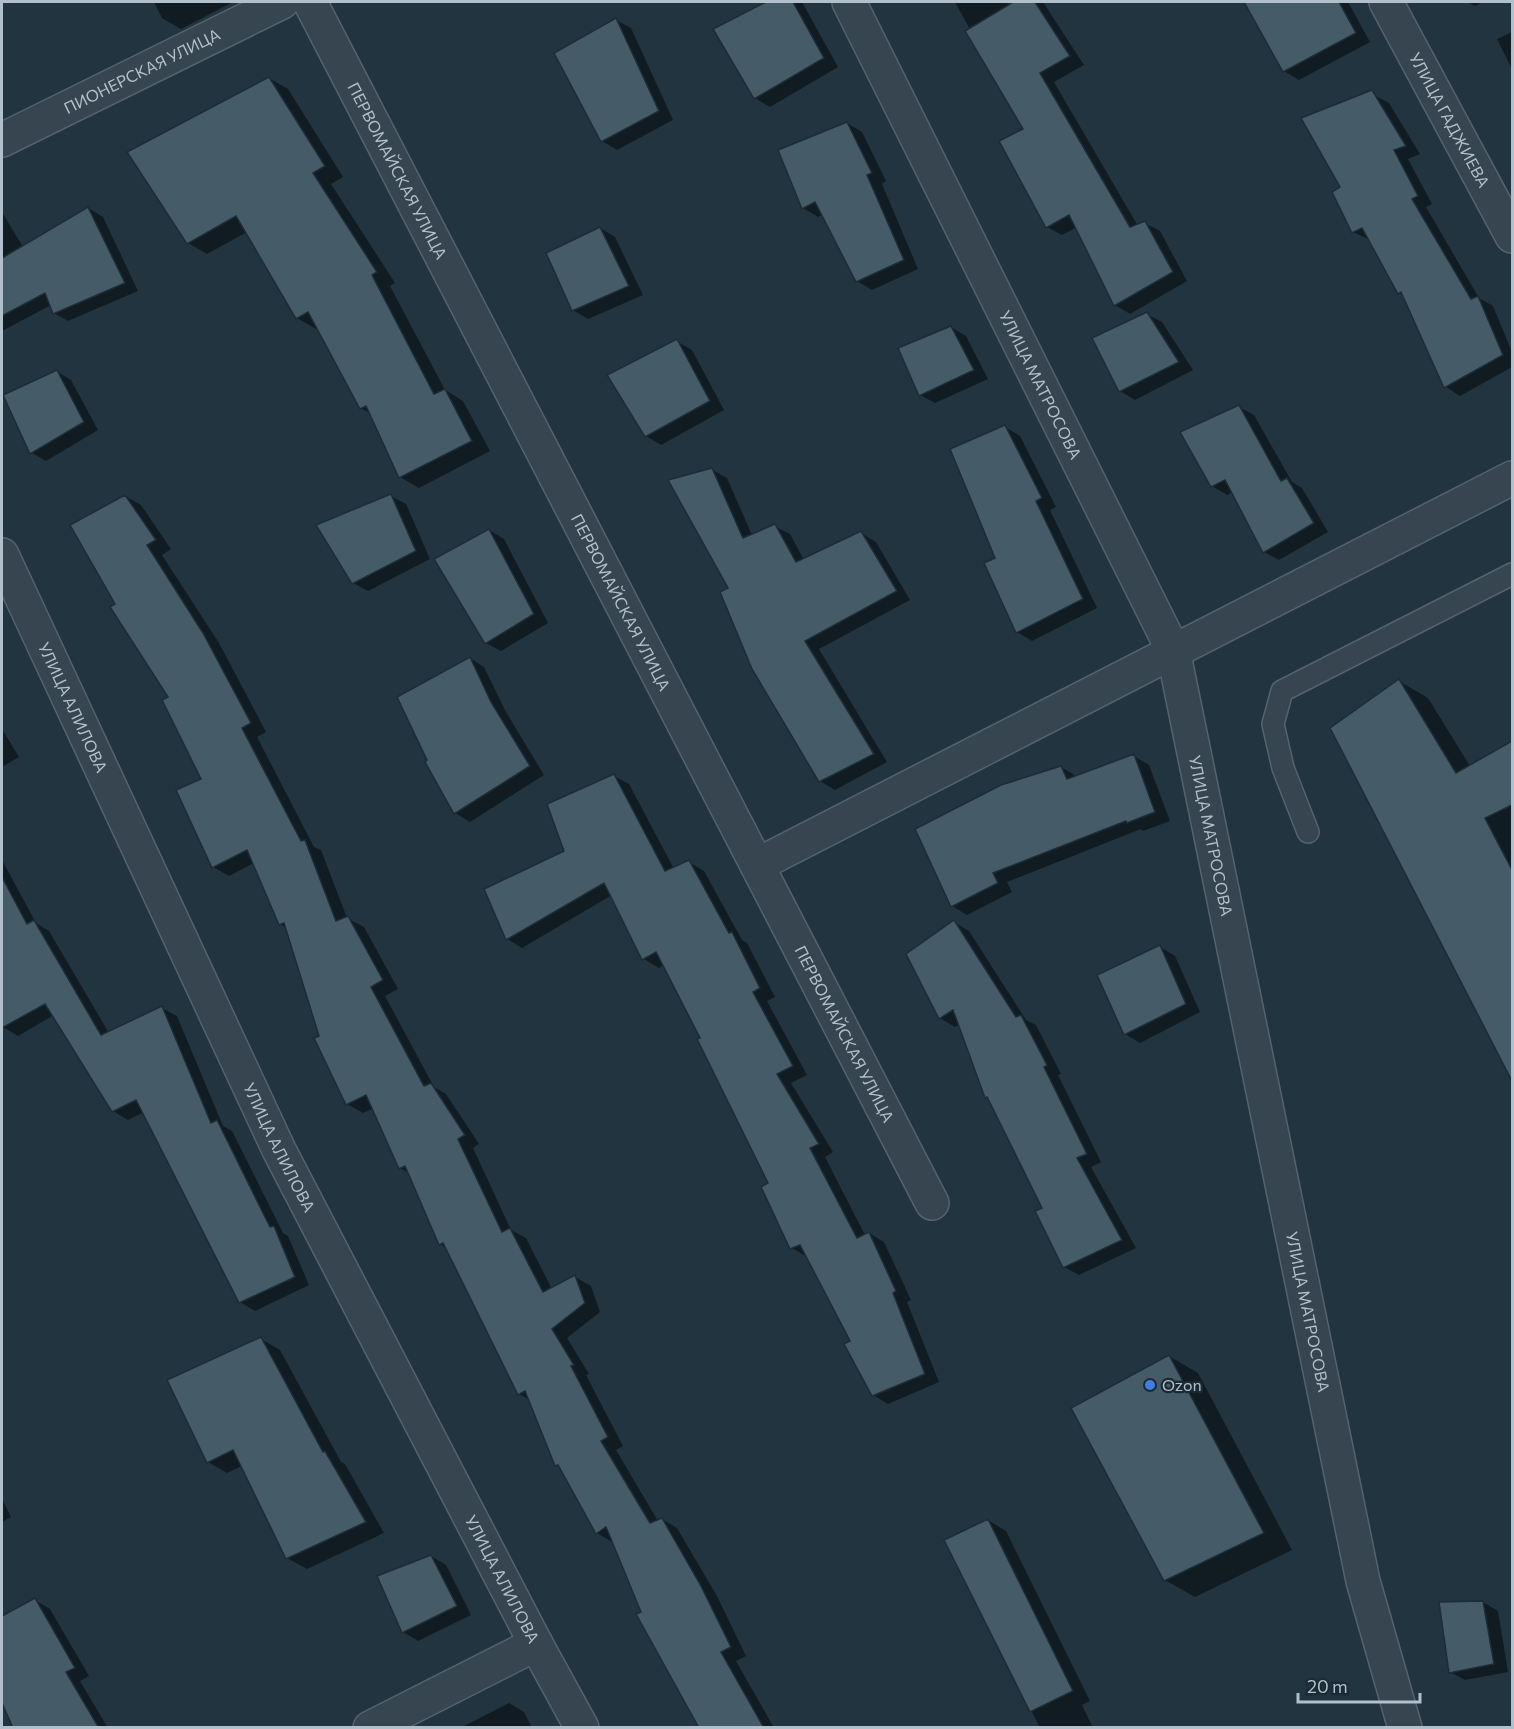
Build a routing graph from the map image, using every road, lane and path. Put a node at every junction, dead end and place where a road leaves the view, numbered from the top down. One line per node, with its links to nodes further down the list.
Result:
1 (282, 2): 5 (street, ПИОНЕРСКАЯ УЛИЦА)
2 (310, 2): 12 (street, ПЕРВОМАЙСКАЯ УЛИЦА)
3 (849, 2): 10 (street, УЛИЦА МАТРОСОВА)
4 (1386, 2): 6 (street, УЛИЦА ГАДЖИЕВА)
5 (2, 140)
6 (1512, 236)
7 (1512, 478): 10 (street)
8 (2, 555): 14 (street, УЛИЦА АЛИЛОВА)
9 (1512, 574): 11 (lane)
10 (1173, 650): 12 (street); 17 (street, УЛИЦА МАТРОСОВА)
11 (1308, 832)
12 (757, 865): 13 (street, ПЕРВОМАЙСКАЯ УЛИЦА)
13 (932, 1203)
14 (536, 1644): 15 (street); 16 (street, УЛИЦА АЛИЛОВА)
15 (370, 1728)
16 (582, 1728)
17 (1405, 1728)

